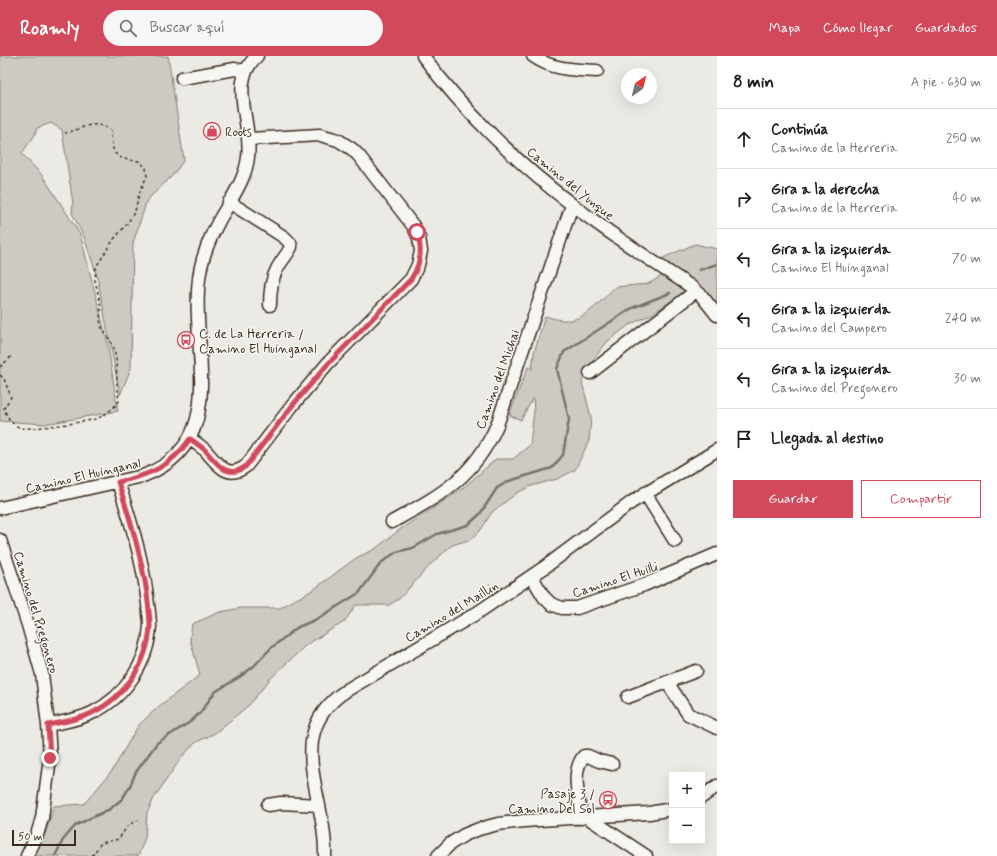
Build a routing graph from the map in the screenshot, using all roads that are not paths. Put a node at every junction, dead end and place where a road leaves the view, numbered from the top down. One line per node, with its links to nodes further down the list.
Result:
1 (257, 56): 4 (street)
2 (423, 56): 9 (street, Camino del Yunque)
3 (534, 56): 5 (street)
4 (245, 71): 6 (street); 7 (street, Camino El Huinganal)
5 (597, 71)
6 (182, 78)
7 (249, 139): 8 (street, Camino El Huinganal); 14 (street)
8 (229, 202): 11 (street); 14 (street, Camino El Huinganal)
9 (572, 206): 10 (street, Camino del Yunque); 19 (street, Camino del Michai)
10 (696, 290): 12 (street, Camino del Yunque); 13 (street)
11 (270, 305)
12 (717, 315)
13 (590, 373)
14 (190, 439): 16 (street, Camino El Huinganal)
15 (717, 450): 17 (street, Camino del Maillin)
16 (118, 482): 18 (street, Camino El Huinganal); 27 (street)
17 (645, 493): 21 (street); 23 (street, Camino del Maillin)
18 (0, 508)
19 (392, 522)
20 (0, 540): 27 (street, Camino del Pregonero)
21 (675, 541)
22 (717, 554): 23 (street, Camino El Huilli)
23 (532, 577): 33 (street, Camino del Maillin)
24 (696, 671): 25 (street)
25 (667, 682): 26 (street); 28 (street)
26 (628, 697)
27 (48, 725): 36 (street, Camino del Pregonero)
28 (717, 728)
29 (612, 764): 35 (street)
30 (717, 786): 31 (street)
31 (705, 795)
32 (268, 805): 33 (street)
33 (319, 805): 37 (street, Camino del Maillin)
34 (669, 810): 35 (street)
35 (584, 817): 38 (street); 39 (street)
36 (27, 856)
37 (325, 856)
38 (438, 856)
39 (646, 856)

